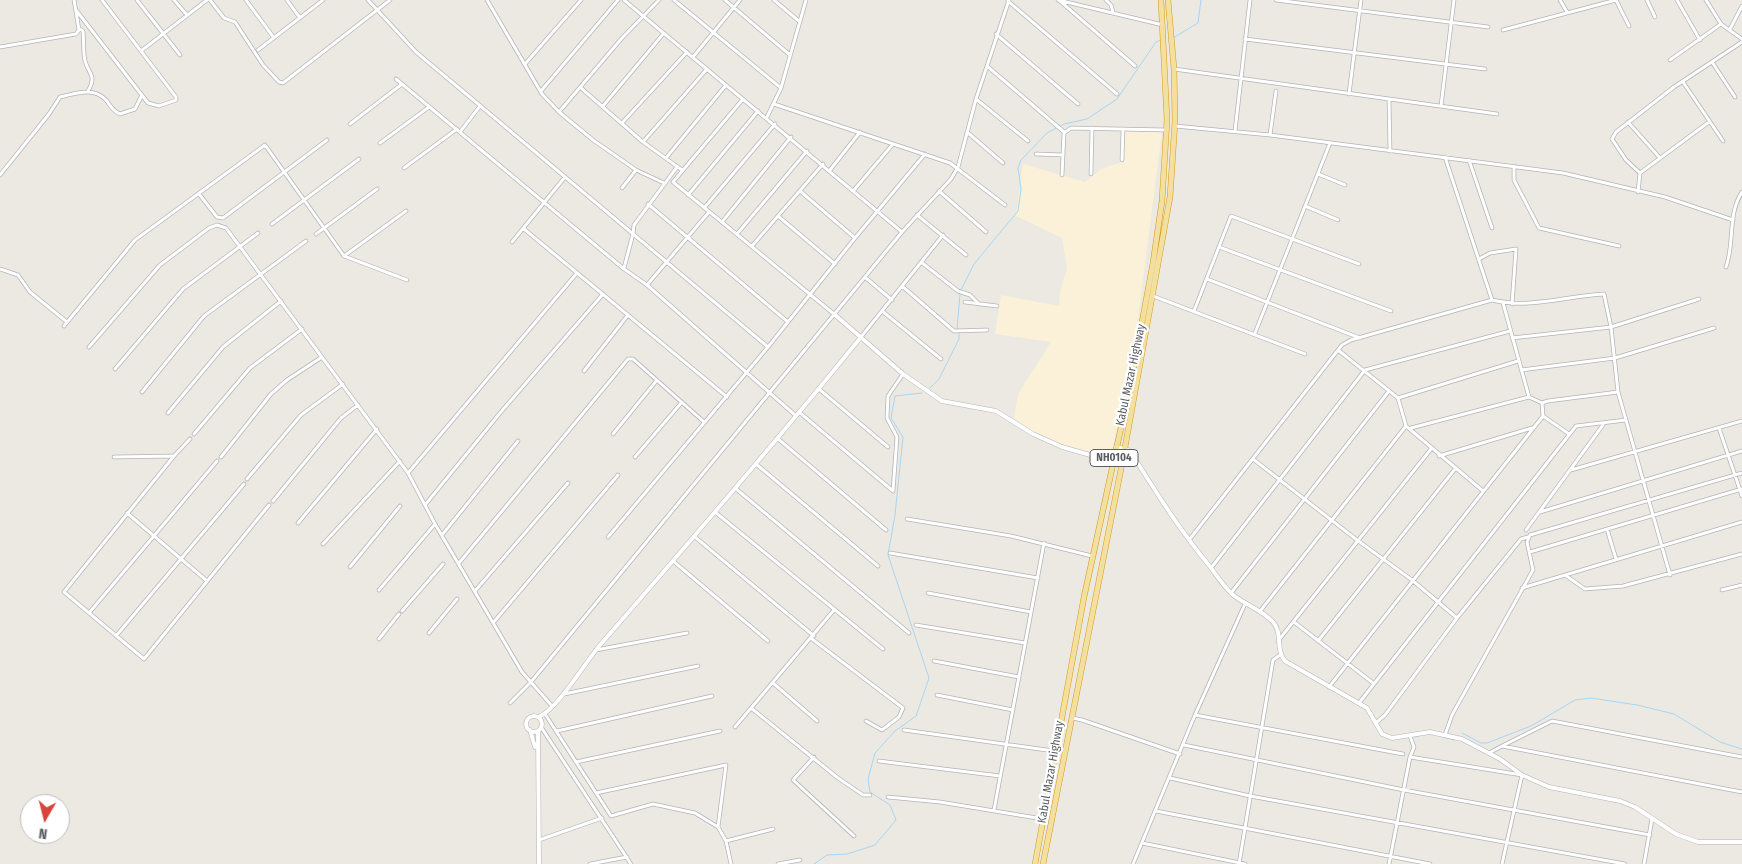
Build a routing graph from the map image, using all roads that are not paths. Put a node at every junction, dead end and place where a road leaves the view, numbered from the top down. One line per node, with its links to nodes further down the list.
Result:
1 (74, 0): 42 (street)
2 (102, 0): 70 (street)
3 (137, 0): 62 (street)
4 (174, 0): 47 (street)
5 (206, 0): 47 (street)
6 (210, 0): 44 (street)
7 (246, 0): 64 (street)
8 (287, 0): 50 (street)
9 (323, 0): 50 (street)
10 (368, 0): 44 (street)
11 (390, 0): 44 (street)
12 (487, 0): 78 (street)
13 (581, 0): 78 (street)
14 (618, 0): 93 (street)
15 (624, 0): 48 (street)
16 (659, 0): 48 (street)
17 (674, 0): 60 (street)
18 (725, 0): 41 (street)
19 (740, 0): 41 (street)
20 (774, 0): 52 (street)
21 (806, 0): 52 (street)
22 (1059, 0): 45 (street); 81 (street)
23 (1106, 0): 45 (street)
24 (1161, 0): 54 (highway, Kabul Mazar Highway / NH0104)
25 (1168, 0): 84 (highway, Kabul Mazar Highway / NH0104)
26 (1250, 0): 65 (street)
27 (1276, 0): 43 (street)
28 (1360, 0): 43 (street)
29 (1454, 0): 51 (street)
30 (1560, 0): 46 (street)
31 (1599, 0): 38 (street)
32 (1616, 0): 38 (street); 55 (street)
33 (1647, 0): 49 (street)
34 (1677, 0): 66 (street)
35 (1706, 0): 39 (street)
36 (1712, 0): 39 (street)
37 (1008, 1): 63 (street); 96 (street)
38 (1601, 4): 46 (street)
39 (1709, 5): 53 (street)
40 (1742, 6): 58 (street)
41 (734, 8): 60 (street); 74 (street)
42 (76, 10): 57 (street); 98 (street)
43 (1360, 10): 51 (street); 72 (street)
44 (376, 11): 105 (street)
45 (1113, 12): 54 (street)
46 (1567, 12): 59 (street)
47 (187, 15): 62 (street)
48 (644, 16): 61 (street); 91 (street)
49 (1655, 17)
50 (300, 18): 64 (street)
51 (1452, 21): 56 (street); 79 (street)
52 (800, 22): 74 (street)
53 (1721, 24): 58 (street); 66 (street)
54 (1164, 25): 85 (highway, Kabul Mazar Highway / NH0104)
55 (1629, 26)
56 (1488, 27)
57 (79, 29): 68 (street); 95 (street)
58 (1730, 29): 67 (street)
59 (1503, 30)
60 (712, 32): 75 (street); 92 (street)
61 (664, 33): 71 (street); 106 (street)
62 (163, 34): 70 (street); 73 (street)
63 (996, 34): 80 (street); 104 (street)
64 (274, 38): 69 (street)
65 (1246, 39): 72 (street); 87 (street)
66 (1700, 40): 76 (street)
67 (1742, 41): 77 (street)
68 (0, 47)
69 (258, 50)
70 (141, 51): 98 (street)
71 (687, 52): 75 (street); 116 (street)
72 (1355, 54): 79 (street); 97 (street)
73 (180, 55)
74 (790, 56): 92 (street)
75 (693, 57): 82 (street)
76 (1670, 60)
77 (1712, 62): 88 (street); 99 (street)
78 (525, 64): 93 (street)
79 (1446, 64): 83 (street); 107 (street)
80 (987, 66): 101 (street); 124 (street)
81 (1135, 66)
82 (707, 69): 90 (street); 133 (street)
83 (1485, 69)
84 (1174, 72): 85 (highway); 87 (street); 119 (highway, Kabul Mazar Highway / NH0104)
85 (1167, 74): 113 (highway, Kabul Mazar Highway / NH0104)
86 (396, 79): 89 (street)
87 (1240, 79): 97 (street); 125 (street)
88 (1683, 82): 114 (street); 115 (street)
89 (402, 84): 108 (street); 117 (street)
90 (726, 86): 100 (street); 143 (street)
91 (581, 88): 106 (street); 110 (street)
92 (780, 88): 103 (street)
93 (541, 91): 110 (street)
94 (1276, 91): 128 (street)
95 (88, 92): 98 (street); 162 (street)
96 (1117, 94)
97 (1349, 94): 102 (street)
98 (142, 95)
99 (1735, 97)
100 (742, 99): 109 (street); 155 (street)
101 (976, 99): 127 (street); 131 (street)
102 (1389, 99): 107 (street); 138 (street)
103 (774, 104): 112 (street); 126 (street)
104 (1078, 104)
105 (480, 106): 123 (street); 163 (street)
106 (603, 106): 116 (street)
107 (1441, 106): 111 (street)
108 (429, 107): 123 (street); 134 (street)
109 (758, 111): 112 (street); 174 (street)
110 (559, 112): 154 (street)
111 (1497, 114)
112 (766, 117): 118 (street)
113 (1168, 120): 119 (highway); 122 (highway, Kabul Mazar Highway / NH0104)
114 (1628, 122): 144 (street); 158 (street)
115 (1709, 122): 132 (street); 144 (street)
116 (622, 123): 133 (street)
117 (350, 124)
118 (775, 124): 129 (street); 180 (street)
119 (1175, 124): 125 (street); 196 (highway, Kabul Mazar Highway / NH0104)
120 (1092, 128): 121 (street); 124 (street); 159 (street)
121 (1123, 128): 122 (street); 146 (street)
122 (1167, 130): 196 (highway, Kabul Mazar Highway / NH0104)
123 (458, 131): 152 (street); 176 (street)
124 (1063, 131): 141 (street)
125 (1235, 131): 128 (street)
126 (860, 132): 136 (street); 156 (street)
127 (967, 132): 148 (street); 153 (street)
128 (1270, 135): 135 (street)
129 (791, 137): 137 (street); 188 (street)
130 (327, 140): 157 (street)
131 (1028, 141)
132 (1723, 141)
133 (642, 142): 143 (street)
134 (380, 143)
135 (1330, 143): 138 (street); 160 (street)
136 (893, 144): 139 (street); 168 (street)
137 (807, 151): 149 (street); 199 (street)
138 (1390, 151): 142 (street)
139 (925, 154): 153 (street); 182 (street)
140 (1036, 154): 141 (street)
141 (1063, 154): 161 (street)
142 (1445, 157): 147 (street); 212 (street)
143 (666, 158): 151 (street)
144 (1660, 158): 158 (street)
145 (359, 159): 175 (street)
146 (1122, 160)
147 (1469, 160): 150 (street); 191 (street)
148 (1004, 163)
149 (823, 164): 156 (street); 169 (street)
150 (1514, 166): 171 (street); 208 (street)
151 (677, 167): 155 (street); 164 (street)
152 (404, 168)
153 (958, 168): 170 (street); 178 (street)
154 (636, 170): 164 (street); 167 (street)
155 (682, 170): 174 (street)
156 (830, 170): 168 (street)
157 (284, 172): 173 (street); 173 (street); 175 (street)
158 (1640, 173): 171 (street)
159 (1091, 174)
160 (1318, 174): 165 (street); 179 (street)
161 (1062, 175)
162 (0, 176)
163 (565, 177): 176 (street); 198 (street)
164 (664, 183): 177 (street)
165 (1345, 185)
166 (377, 188): 190 (street)
167 (622, 188)
168 (854, 190): 182 (street)
169 (800, 191): 185 (street); 202 (street)
170 (939, 191): 184 (street); 194 (street)
171 (1638, 192): 187 (street)
172 (1742, 192): 187 (street)
173 (199, 194): 218 (street)
174 (688, 195): 180 (street)
175 (304, 200): 189 (street); 190 (street)
176 (545, 203): 192 (street); 219 (street)
177 (648, 204): 198 (street); 200 (street)
178 (1005, 206)
179 (1305, 206): 186 (street); 203 (street)
180 (705, 207): 183 (street)
181 (406, 210): 211 (street)
182 (878, 211): 193 (street); 202 (street)
183 (710, 212): 188 (street); 200 (street)
184 (916, 215): 193 (street); 201 (street)
185 (778, 216): 207 (street); 215 (street)
186 (1338, 220)
187 (1733, 220): 217 (street)
188 (722, 222): 199 (street)
189 (272, 224)
190 (324, 228): 197 (street); 211 (street)
191 (1492, 228)
192 (524, 229): 205 (street); 221 (street)
193 (902, 232): 223 (street)
194 (986, 232)
195 (258, 233): 206 (street)
196 (1161, 233): 230 (highway, Kabul Mazar Highway / NH0104); 246 (highway, Kabul Mazar Highway / NH0104)
197 (316, 234)
198 (633, 234): 213 (street); 219 (street)
199 (736, 234): 207 (street)
200 (688, 236): 213 (street); 247 (street)
201 (943, 236): 210 (street); 214 (street)
202 (855, 238): 215 (street)
203 (1292, 238): 209 (street); 216 (street); 220 (street)
204 (306, 241): 222 (street)
205 (512, 242)
206 (241, 246): 222 (street); 257 (street); 266 (street)
207 (752, 246): 229 (street)
208 (1619, 246)
209 (1219, 247): 220 (street); 224 (street)
210 (966, 255)
211 (344, 256): 225 (street)
212 (1479, 259): 233 (street); 239 (street)
213 (667, 261): 226 (street); 258 (street)
214 (922, 262): 227 (street); 238 (street)
215 (835, 264): 229 (street)
216 (1359, 264)
217 (1726, 267)
218 (0, 269)
219 (624, 269): 226 (street)
220 (1281, 270): 236 (street); 242 (street)
221 (577, 273): 228 (street); 323 (street)
222 (262, 274): 234 (street); 276 (street)
223 (866, 278): 232 (street); 244 (street)
224 (1207, 279): 236 (street); 241 (street)
225 (407, 280)
226 (647, 285): 270 (street)
227 (902, 286): 232 (street); 251 (street)
228 (603, 294): 245 (street); 339 (street)
229 (810, 294): 244 (street); 247 (street)
230 (1153, 296): 241 (street); 246 (highway, Kabul Mazar Highway / NH0104)
231 (1699, 299): 248 (street)
232 (892, 300): 243 (street)
233 (1492, 300): 237 (street); 255 (street)
234 (281, 301): 250 (street); 285 (street)
235 (965, 302): 238 (street)
236 (1267, 302): 253 (street); 255 (street)
237 (1503, 303): 239 (street); 252 (street)
238 (979, 304): 240 (street)
239 (1512, 304): 248 (street)
240 (997, 306)
241 (1194, 311): 253 (street)
242 (1391, 311)
243 (882, 312): 254 (street); 263 (street)
244 (834, 314): 254 (street); 277 (street)
245 (628, 315): 269 (street); 279 (street)
246 (1145, 321): 265 (highway, Kabul Mazar Highway / NH0104)
247 (788, 322): 258 (street)
248 (1611, 327): 256 (street); 262 (street)
249 (1714, 328): 262 (street)
250 (302, 329): 261 (street); 296 (street)
251 (987, 330)
252 (1510, 332): 256 (street); 267 (street)
253 (1254, 334): 260 (street)
254 (860, 337): 271 (street); 274 (street)
255 (1360, 338): 259 (street)
256 (1512, 338): 264 (street)
257 (89, 347)
258 (768, 347): 270 (street)
259 (1338, 350): 267 (street); 314 (street)
260 (1305, 354)
261 (322, 356): 273 (street); 311 (street)
262 (1615, 358): 268 (street); 278 (street)
263 (941, 359)
264 (1518, 361): 268 (street); 281 (street)
265 (1138, 363): 303 (highway, Kabul Mazar Highway / NH0104); 304 (highway, Kabul Mazar Highway / NH0104)
266 (115, 369)
267 (1365, 370): 275 (street); 326 (street)
268 (1521, 370): 280 (street)
269 (584, 371)
270 (746, 372): 277 (street); 279 (street)
271 (903, 374): 286 (street); 317 (street)
272 (657, 380): 282 (street); 297 (street); 372 (street)
273 (342, 384): 284 (street); 327 (street)
274 (819, 389): 286 (street); 302 (street)
275 (1389, 391): 281 (street); 335 (street)
276 (142, 392)
277 (769, 392): 286 (street); 416 (street)
278 (1618, 392): 283 (street); 288 (street)
279 (727, 397): 290 (street)
280 (1529, 397): 283 (street); 292 (street)
281 (1398, 398): 292 (street)
282 (682, 402): 290 (street); 312 (street)
283 (1542, 403): 287 (street)
284 (358, 405): 295 (street); 337 (street)
285 (168, 413)
286 (797, 414): 299 (street)
287 (1543, 416): 293 (street); 298 (street)
288 (1626, 420): 291 (street); 307 (street)
289 (1742, 421): 294 (street)
290 (704, 422): 355 (street)
291 (1603, 425): 298 (street); 321 (street)
292 (1408, 427): 305 (street); 346 (street)
293 (1533, 428): 310 (street); 333 (street)
294 (1719, 428): 307 (street); 308 (street)
295 (377, 429): 316 (street); 348 (street)
296 (194, 434)
297 (613, 434)
298 (1570, 434): 389 (street)
299 (776, 438): 318 (street); 351 (street)
300 (190, 439): 309 (street)
301 (518, 441): 354 (street)
302 (888, 447)
303 (1116, 447): 304 (street); 317 (highway, Kabul Mazar Highway / NH0104)
304 (1124, 448): 319 (highway, Kabul Mazar Highway / NH0104); 358 (street)
305 (1431, 449): 310 (street); 359 (street)
306 (1742, 451): 308 (street)
307 (1635, 453): 321 (street); 328 (street)
308 (1729, 455): 325 (street); 328 (street)
309 (174, 456): 313 (street); 343 (street)
310 (1439, 456): 320 (street)
311 (221, 457)
312 (634, 457)
313 (114, 458)
314 (1253, 458): 326 (street); 358 (street)
315 (217, 461): 353 (street)
316 (400, 461): 323 (street); 360 (street)
317 (1114, 461): 319 (street); 366 (highway, Kabul Mazar Highway / NH0104)
318 (756, 464): 331 (street); 373 (street)
319 (1122, 464): 431 (highway, Kabul Mazar Highway / NH0104)
320 (1456, 469): 333 (street); 368 (street)
321 (1571, 470): 342 (street)
322 (1742, 472): 325 (street)
323 (408, 473): 339 (street)
324 (618, 475): 397 (street)
325 (1735, 475): 332 (street); 336 (street)
326 (1280, 478): 335 (street); 375 (street)
327 (247, 479)
328 (1644, 480): 336 (street); 342 (street)
329 (568, 483): 385 (street)
330 (244, 484): 367 (street)
331 (735, 488): 341 (street); 401 (street)
332 (1741, 489): 334 (street); 344 (street)
333 (1483, 491): 379 (street)
334 (1742, 496)
335 (1306, 498): 346 (street); 387 (street)
336 (1650, 500): 344 (street); 357 (street)
337 (273, 501)
338 (269, 505): 380 (street)
339 (425, 505): 349 (street)
340 (400, 506): 374 (street)
341 (715, 512): 356 (street); 391 (street)
342 (1540, 512): 352 (street)
343 (127, 513): 353 (street); 394 (street)
344 (1654, 515): 350 (street); 362 (street)
345 (907, 519): 361 (street)
346 (1331, 519): 359 (street); 392 (street)
347 (1742, 522): 362 (street)
348 (298, 523)
349 (435, 524): 354 (street); 383 (street)
350 (1607, 529): 363 (street); 369 (street)
351 (886, 530)
352 (1526, 530)
353 (154, 535): 367 (street); 394 (street)
354 (442, 535): 372 (street)
355 (608, 537)
356 (695, 537): 370 (street); 403 (street)
357 (1528, 537): 363 (street); 395 (street)
358 (1188, 540): 375 (street)
359 (1357, 540): 368 (street); 396 (street)
360 (323, 544)
361 (1044, 544): 366 (street); 378 (street)
362 (1662, 544): 369 (street); 377 (street)
363 (1530, 552): 382 (street)
364 (890, 553): 378 (street)
365 (1742, 554): 377 (street)
366 (1092, 556): 449 (highway, Kabul Mazar Highway / NH0104)
367 (181, 559): 380 (street); 402 (street)
368 (1384, 560): 379 (street); 406 (street)
369 (1616, 560): 376 (street)
370 (673, 561): 405 (street); 410 (street)
371 (443, 564): 404 (street)
372 (459, 564): 385 (street)
373 (878, 566)
374 (350, 567)
375 (1211, 568): 387 (street)
376 (1564, 575): 377 (street); 382 (street)
377 (1670, 575)
378 (1038, 578): 393 (street)
379 (1412, 580): 389 (street); 413 (street)
380 (207, 581): 402 (street)
381 (1742, 585): 384 (street)
382 (1521, 588): 443 (street)
383 (379, 590)
384 (1722, 590)
385 (475, 591): 397 (street)
386 (928, 593): 393 (street)
387 (1231, 593): 390 (street)
388 (457, 599): 400 (street)
389 (1437, 602): 395 (street); 418 (street)
390 (1245, 604): 392 (street); 429 (street)
391 (834, 610): 403 (street); 409 (street)
392 (1260, 610): 407 (street)
393 (1031, 612): 408 (street)
394 (89, 613): 402 (street)
395 (1457, 618): 434 (street)
396 (1294, 622): 406 (street); 407 (street)
397 (493, 623): 416 (street)
398 (916, 625): 408 (street)
399 (687, 632): 410 (street)
400 (429, 633)
401 (909, 633)
402 (116, 636)
403 (813, 638): 417 (street); 433 (street)
404 (378, 639)
405 (768, 641)
406 (1318, 641): 413 (street)
407 (1278, 642): 411 (street)
408 (1025, 643): 415 (street)
409 (883, 649)
410 (596, 650): 420 (street)
411 (1280, 655): 419 (street); 437 (street)
412 (934, 661): 415 (street)
413 (1346, 663): 418 (street); 419 (street)
414 (698, 666): 420 (street)
415 (1019, 677): 427 (street)
416 (531, 682): 424 (street); 425 (street)
417 (773, 683): 426 (street); 432 (street)
418 (1373, 683): 423 (street)
419 (1328, 687): 423 (street)
420 (562, 694): 425 (street)
421 (937, 695): 427 (street)
422 (712, 696): 441 (street)
423 (1359, 703): 434 (street)
424 (510, 704)
425 (552, 706): 428 (street)
426 (751, 708): 436 (street); 453 (street)
427 (1013, 710): 445 (street)
428 (545, 714): 430 (street); 441 (street)
429 (1195, 715): 437 (street); 446 (street)
430 (539, 717): 435 (street); 438 (street)
431 (1071, 718): 451 (street); 494 (highway, Kabul Mazar Highway / NH0104)
432 (817, 721)
433 (866, 721)
434 (1377, 722): 444 (street)
435 (541, 727): 439 (street); 471 (street)
436 (735, 727)
437 (1262, 727): 452 (street); 456 (street)
438 (530, 730): 439 (street); 448 (street)
439 (538, 730): 448 (street)
440 (904, 730): 445 (street)
441 (556, 731): 458 (street)
442 (720, 731): 458 (street)
443 (1445, 735): 444 (street); 450 (street)
444 (1410, 736): 454 (street)
445 (1007, 744): 449 (street); 460 (street)
446 (1184, 745): 451 (street); 456 (street)
447 (1502, 746): 450 (street); 455 (street); 463 (street)
448 (536, 750): 480 (street)
449 (1054, 752): 472 (highway, Kabul Mazar Highway / NH0104)
450 (1488, 753): 459 (street)
451 (1180, 754): 461 (street)
452 (1403, 754)
453 (814, 757): 465 (street); 479 (street)
454 (1410, 757): 459 (street); 462 (street)
455 (1742, 757)
456 (1256, 760): 462 (street); 466 (street)
457 (879, 761): 460 (street)
458 (576, 762): 464 (street)
459 (1522, 775): 470 (street); 473 (street)
460 (1000, 776): 468 (street)
461 (1170, 778): 466 (street); 469 (street)
462 (1404, 790): 470 (street); 474 (street)
463 (1742, 792)
464 (596, 793): 475 (street); 475 (street)
465 (870, 795)
466 (1250, 796): 474 (street); 477 (street)
467 (888, 797): 468 (street)
468 (994, 810): 472 (street)
469 (1156, 811): 477 (street); 483 (street)
470 (1514, 811): 478 (street); 484 (street)
471 (602, 818): 480 (street); 485 (street)
472 (1043, 819): 493 (highway, Kabul Mazar Highway / NH0104)
473 (1652, 819): 478 (street); 482 (street)
474 (1397, 823): 484 (street); 486 (street)
475 (718, 827): 481 (street)
476 (773, 829): 481 (street)
477 (1244, 829): 486 (street); 496 (street)
478 (1650, 835): 502 (street)
479 (854, 836)
480 (539, 840): 488 (street)
481 (726, 842): 491 (street)
482 (1742, 842)
483 (1142, 843): 495 (street); 496 (street)
484 (1507, 843): 500 (street); 501 (street)
485 (627, 857): 489 (street); 490 (street)
486 (1390, 857): 498 (street); 499 (street)
487 (800, 860): 492 (street)
488 (539, 864)
489 (590, 864)
490 (631, 864)
491 (730, 864)
492 (778, 864)
493 (1035, 864)
494 (1043, 864)
495 (1133, 864)
496 (1239, 864): 497 (street)
497 (1245, 864)
498 (1389, 864)
499 (1430, 864)
500 (1502, 864)
501 (1625, 864)
502 (1644, 864)

